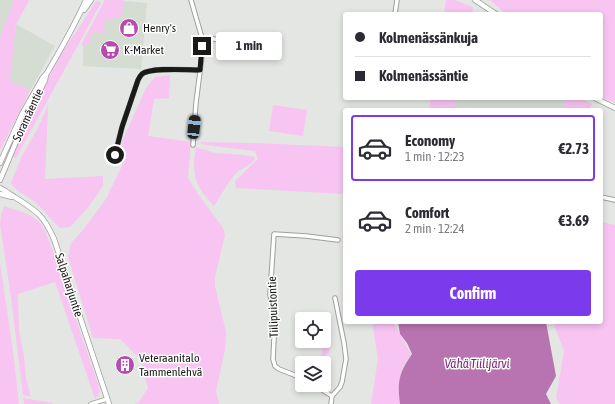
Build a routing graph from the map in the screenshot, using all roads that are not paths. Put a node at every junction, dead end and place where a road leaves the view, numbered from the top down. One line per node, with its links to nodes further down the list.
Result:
1 (86, 0): 8 (street, Soramäentie)
2 (91, 0): 8 (street, Soramäentie)
3 (191, 0): 9 (street)
4 (397, 0): 6 (street)
5 (475, 0): 7 (street)
6 (395, 12)
7 (493, 12)
8 (79, 18): 12 (street, Soramäentie)
9 (202, 38): 10 (street); 11 (street)
10 (242, 44)
11 (200, 70): 15 (street); 16 (street)
12 (47, 73): 17 (street, Soramäentie); 18 (street, Soramäentie)
13 (599, 100): 14 (street)
14 (615, 108)
15 (193, 145)
16 (115, 155)
17 (0, 163)
18 (0, 180)
19 (0, 188): 22 (street, Salpaharjuntie)
20 (0, 194): 22 (street)
21 (603, 197): 23 (street)
22 (16, 198): 29 (street, Salpaharjuntie)
23 (615, 200)
24 (338, 240): 26 (street, Tiilipuistontie)
25 (335, 298): 28 (street)
26 (295, 375)
27 (325, 392): 28 (street)
28 (332, 396): 31 (street)
29 (108, 402): 30 (street)
30 (91, 404)
31 (331, 404)

